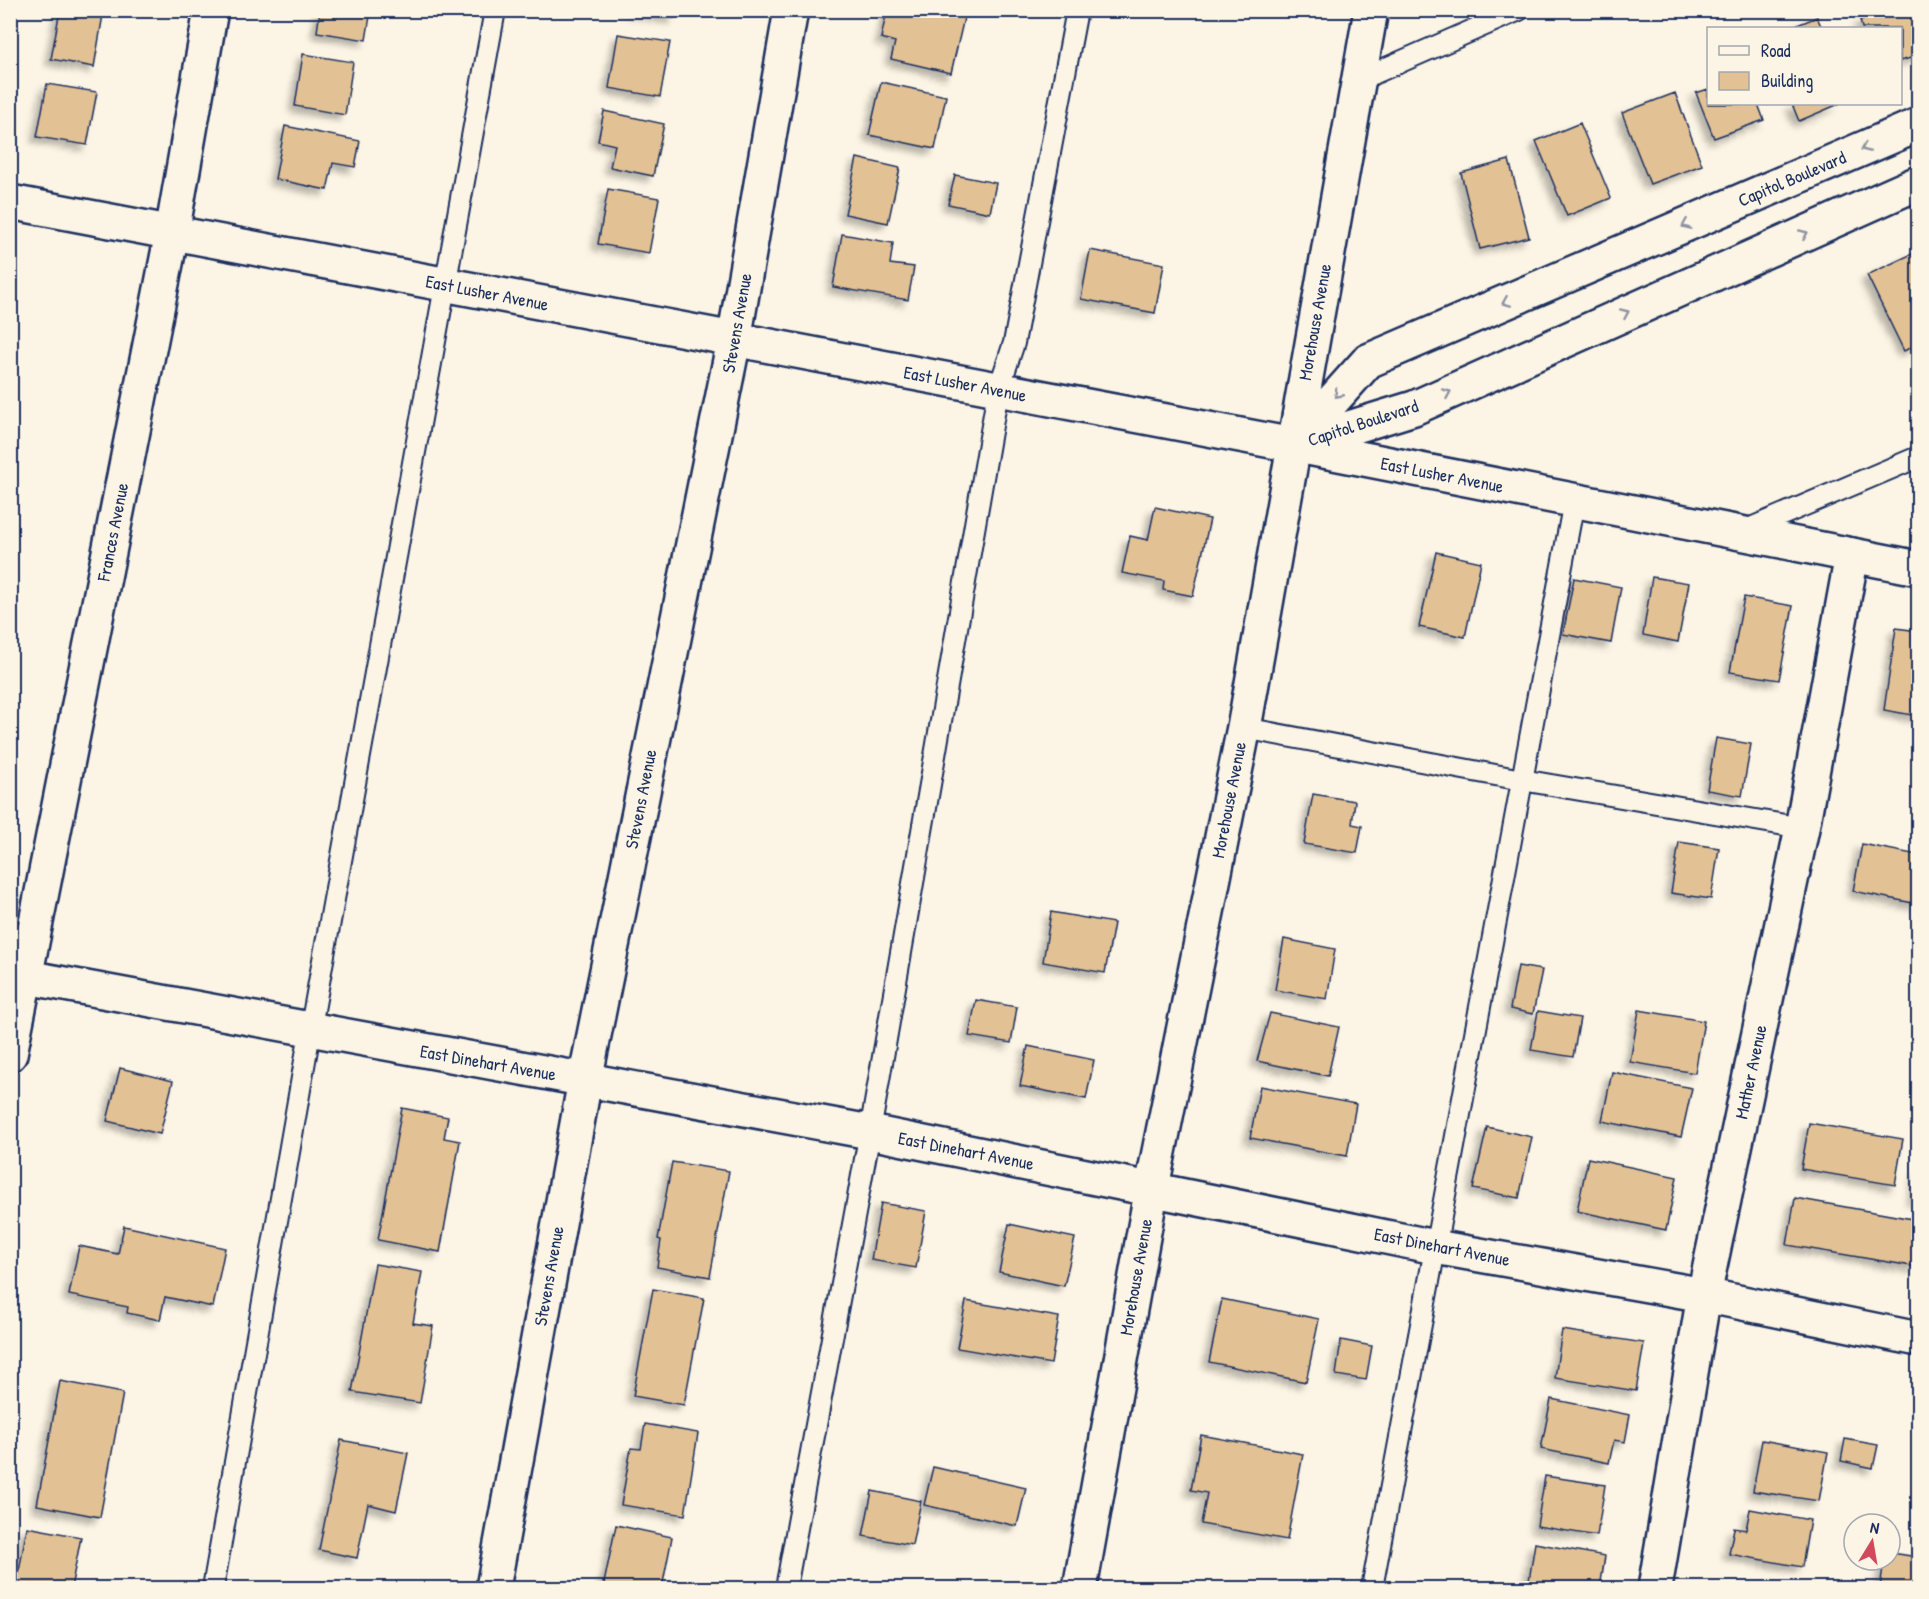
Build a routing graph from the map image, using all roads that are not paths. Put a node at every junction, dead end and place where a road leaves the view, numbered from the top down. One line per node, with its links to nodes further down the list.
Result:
1 (212, 10): 11 (street, Frances Avenue)
2 (495, 10): 12 (lane)
3 (791, 10): 13 (street, Stevens Avenue)
4 (1077, 10): 14 (lane)
5 (1371, 10): 7 (street, Morehouse Avenue)
6 (1519, 10): 7 (lane)
7 (1359, 80): 15 (street, Morehouse Avenue)
8 (1918, 125): 15 (street, Capitol Boulevard, one-way to 15)
9 (1918, 183): 15 (street, Capitol Boulevard, one-way to 9)
10 (10, 202): 11 (street, East Lusher Avenue)
11 (172, 233): 12 (street, East Lusher Avenue); 24 (street, Frances Avenue)
12 (446, 284): 13 (street, East Lusher Avenue); 25 (lane)
13 (734, 340): 14 (street, East Lusher Avenue); 27 (street, Stevens Avenue)
14 (998, 391): 15 (street, East Lusher Avenue); 28 (lane)
15 (1293, 445): 17 (street, East Lusher Avenue); 21 (street, Morehouse Avenue)
16 (1918, 457): 18 (lane)
17 (1574, 501): 18 (street, East Lusher Avenue); 22 (lane)
18 (1740, 533): 19 (street, East Lusher Avenue)
19 (1852, 555): 20 (street, East Lusher Avenue); 23 (street, Mather Avenue)
20 (1918, 568)
21 (1244, 728): 22 (lane); 29 (street, Morehouse Avenue)
22 (1522, 780): 23 (lane); 30 (lane)
23 (1803, 828): 31 (street, Mather Avenue)
24 (18, 976): 25 (street, East Dinehart Avenue); 26 (street, Frances Avenue)
25 (310, 1032): 27 (street, East Dinehart Avenue); 33 (lane)
26 (10, 1054)
27 (585, 1080): 28 (street, East Dinehart Avenue); 34 (street, Stevens Avenue)
28 (870, 1132): 29 (street, East Dinehart Avenue); 35 (lane)
29 (1152, 1187): 30 (street, East Dinehart Avenue); 36 (street, Morehouse Avenue)
30 (1436, 1247): 31 (street, East Dinehart Avenue); 37 (lane)
31 (1704, 1295): 32 (street, East Dinehart Avenue); 38 (street, Mather Avenue)
32 (1918, 1339)
33 (213, 1588)
34 (493, 1588)
35 (786, 1588)
36 (1080, 1588)
37 (1372, 1588)
38 (1655, 1588)

